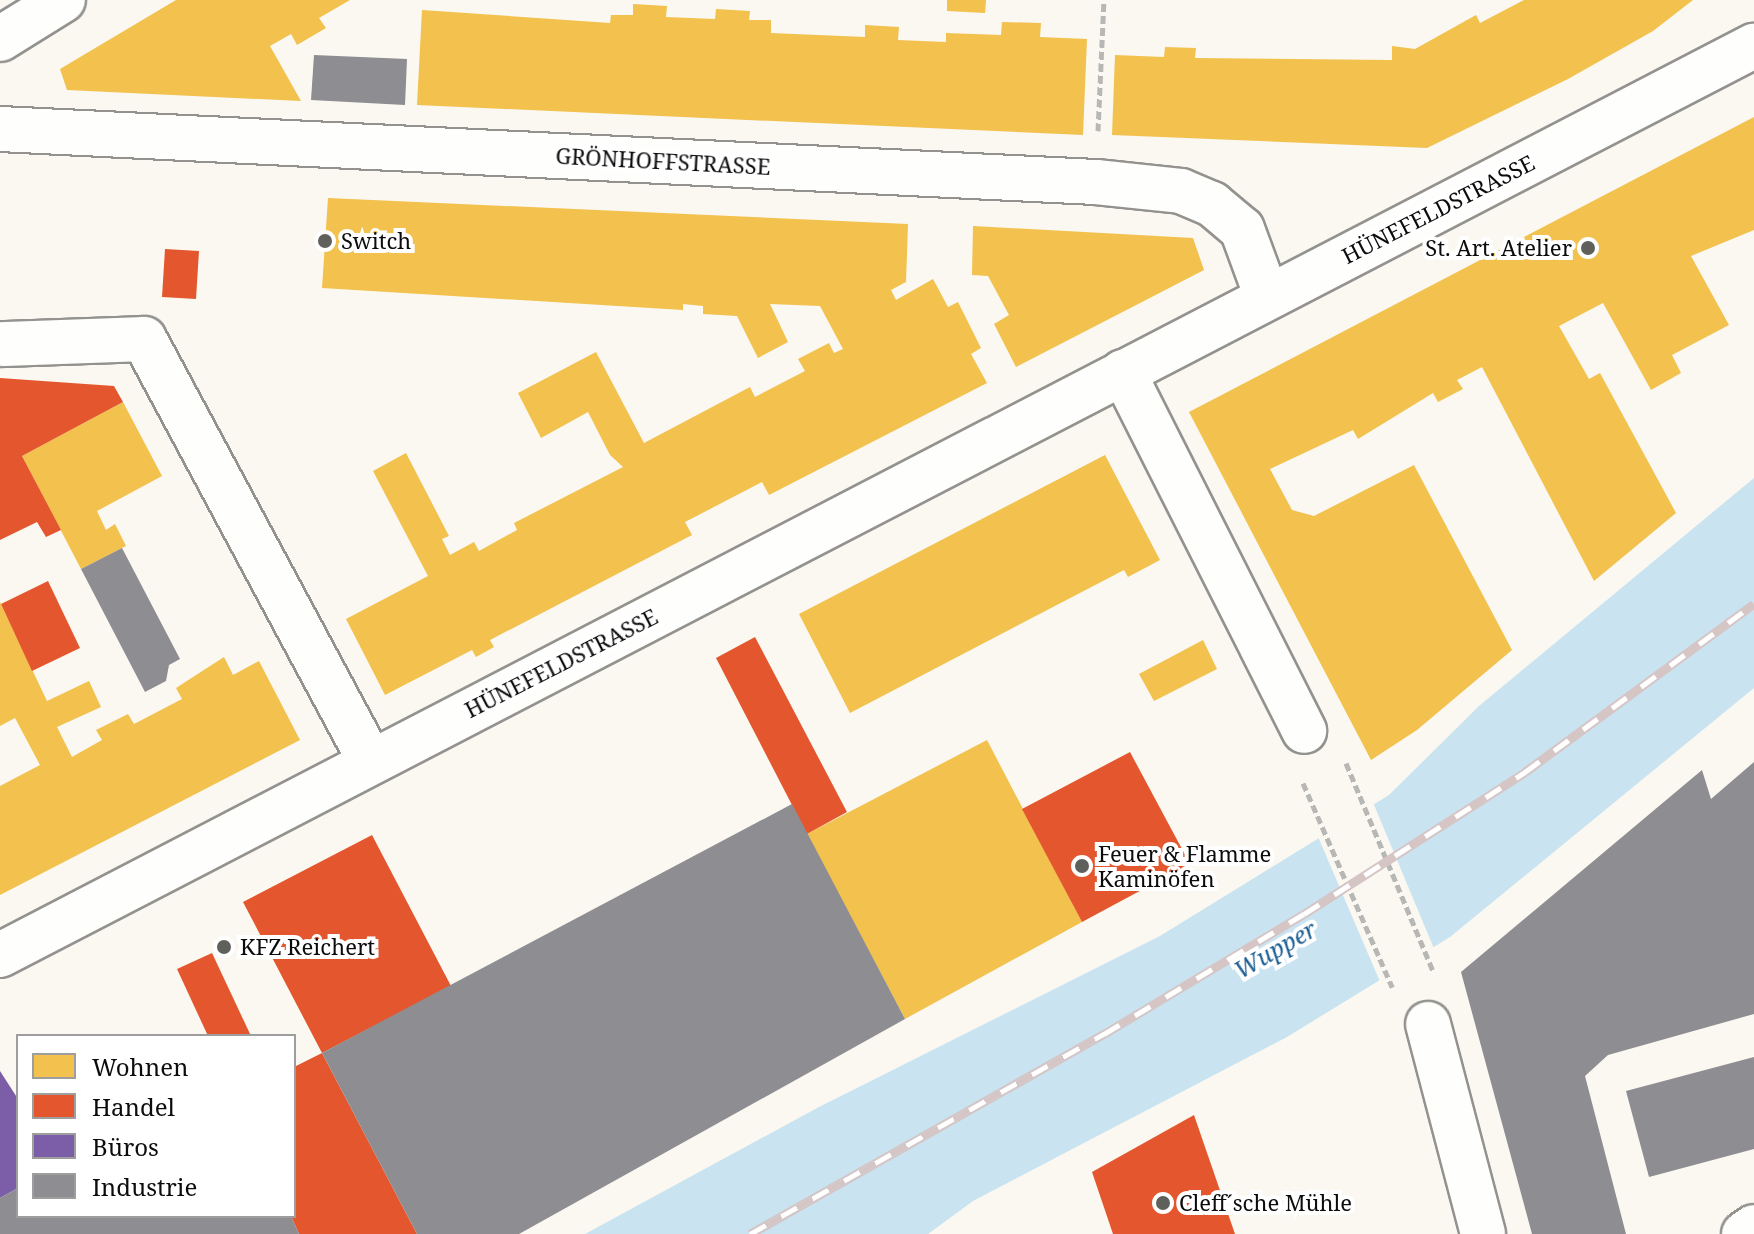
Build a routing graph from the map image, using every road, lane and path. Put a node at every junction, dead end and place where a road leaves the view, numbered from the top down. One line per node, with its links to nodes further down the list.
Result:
1 (63, 0): 3 (street)
2 (1104, 0): 6 (path)
3 (0, 39)
4 (1754, 46): 7 (street, HÜNEFELDSTRASSE)
5 (0, 129): 6 (street, GRÖNHOFFSTRASSE)
6 (1096, 182): 7 (street, GRÖNHOFFSTRASSE)
7 (1267, 297): 9 (street, HÜNEFELDSTRASSE)
8 (2, 344): 11 (street)
9 (1123, 372): 10 (street); 11 (street, HÜNEFELDSTRASSE)
10 (1304, 731)
11 (370, 761): 14 (street, HÜNEFELDSTRASSE)
12 (1350, 773): 15 (path)
13 (1308, 792): 16 (path)
14 (0, 955)
15 (1436, 979)
16 (1395, 995)
17 (1428, 1024): 19 (street)
18 (1754, 1227): 20 (street)
19 (1483, 1234)
20 (1744, 1234)

